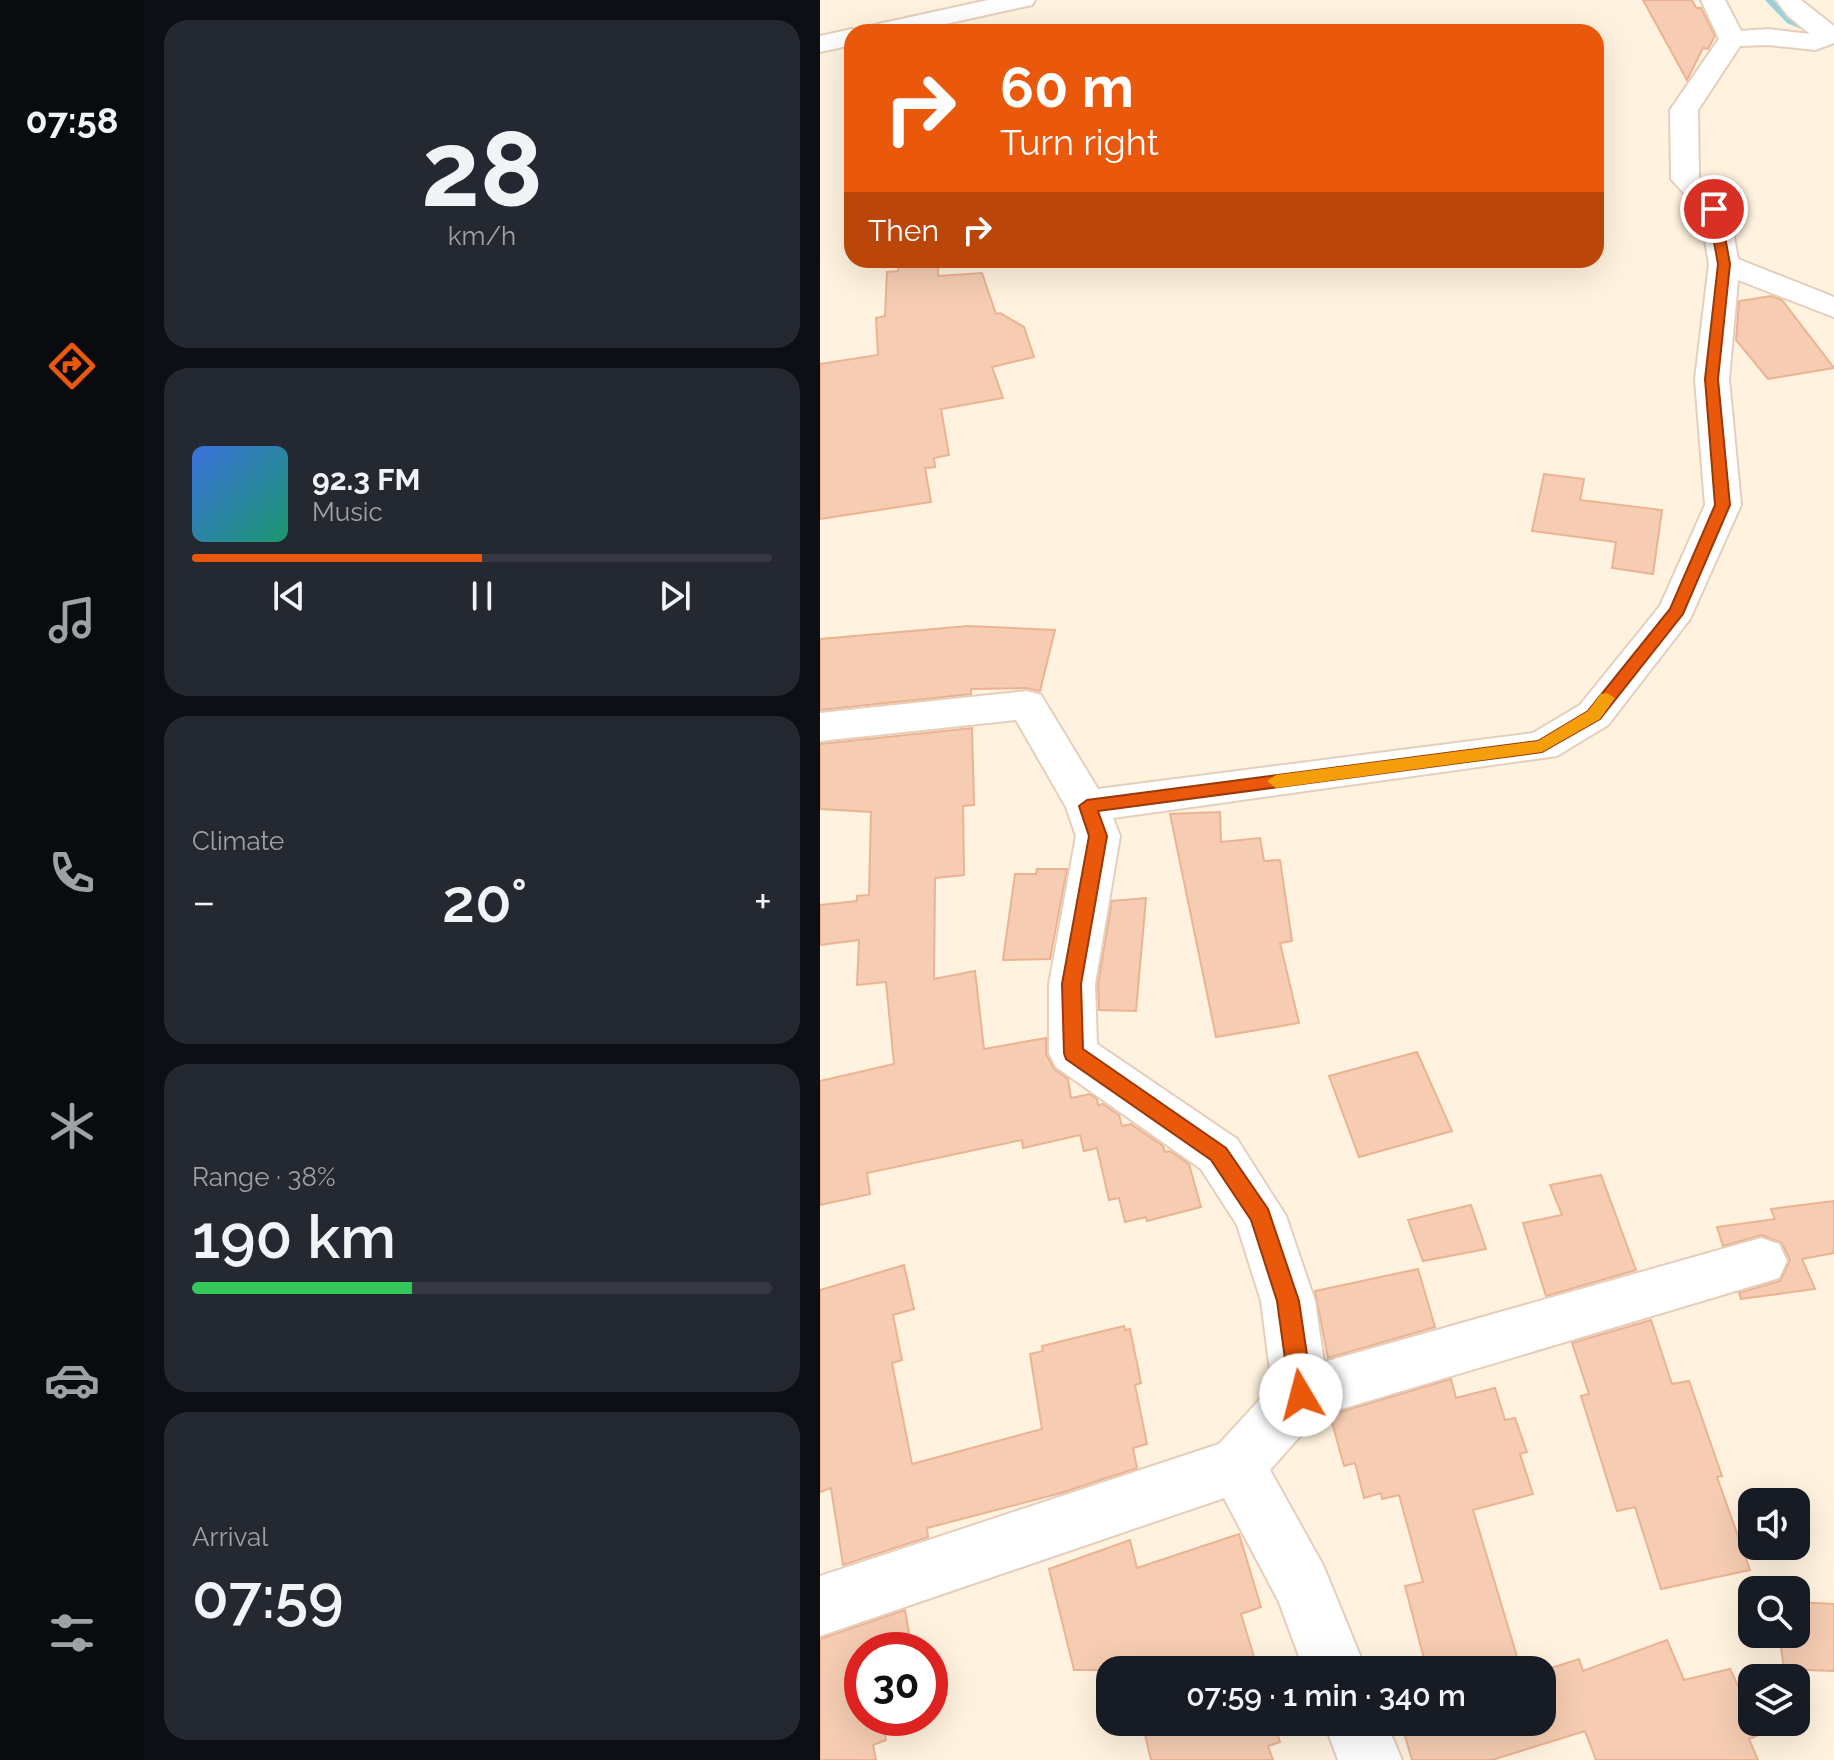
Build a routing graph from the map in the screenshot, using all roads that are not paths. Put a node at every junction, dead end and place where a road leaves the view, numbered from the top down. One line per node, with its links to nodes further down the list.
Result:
1 (1023, 0): 4 (street)
2 (1713, 0): 7 (street)
3 (1788, 0): 5 (street)
4 (911, 24)
5 (1825, 36): 7 (street)
6 (844, 39): 8 (street)
7 (1732, 39): 9 (street)
8 (820, 44)
9 (1724, 264): 10 (street); 12 (street)
10 (1834, 308)
11 (820, 727): 12 (street)
12 (1087, 806): 14 (street)
13 (1761, 1261): 14 (street)
14 (1301, 1395): 15 (street)
15 (1237, 1466): 16 (street); 17 (street)
16 (820, 1606)
17 (1330, 1656)
18 (1361, 1736): 19 (street)
19 (1370, 1760)

